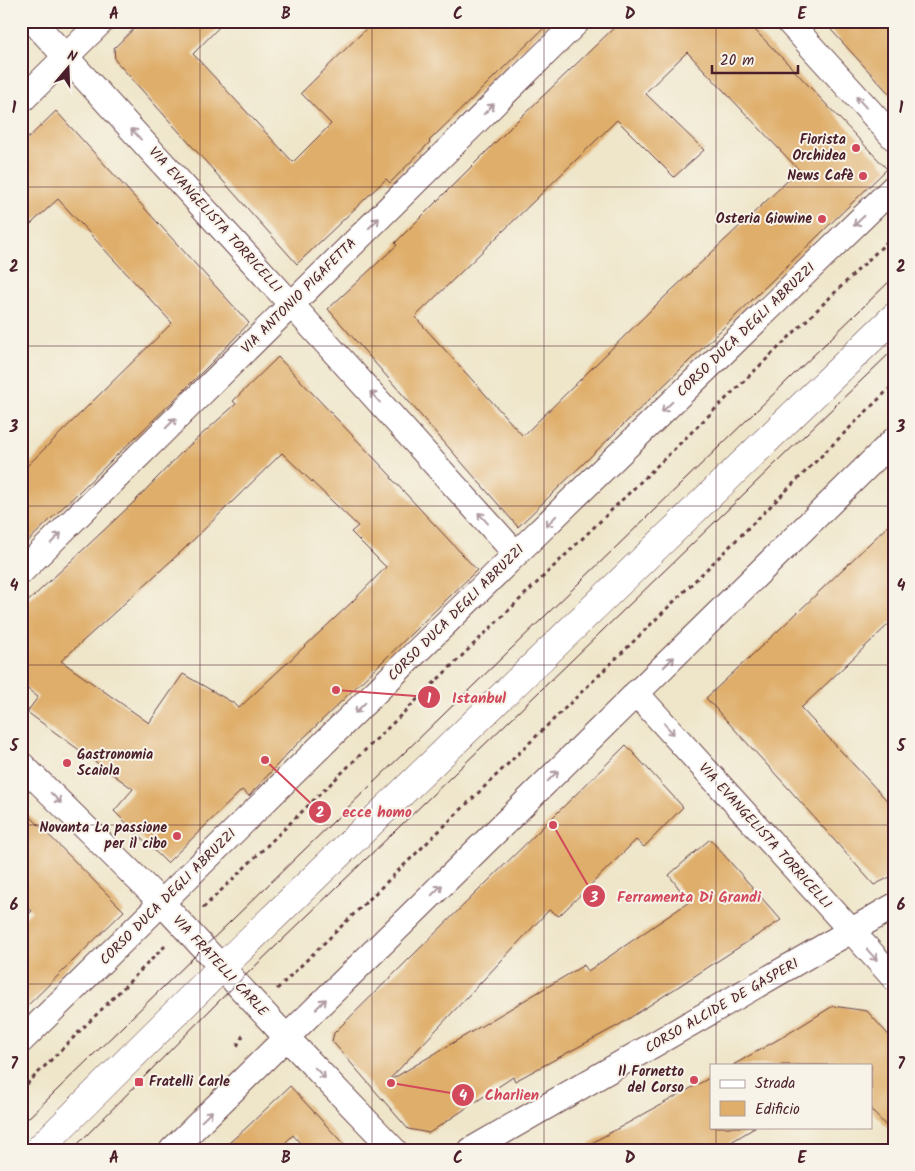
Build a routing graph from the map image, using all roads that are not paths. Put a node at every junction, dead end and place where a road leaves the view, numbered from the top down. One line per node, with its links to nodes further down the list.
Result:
1 (33, 21): 5 (street, VIA EVANGELISTA TORRICELLI)
2 (102, 21): 5 (street)
3 (578, 21): 9 (street, VIA ANTONIO PIGAFETTA, one-way to 3)
4 (788, 21): 7 (street, one-way to 4)
5 (66, 57): 6 (street); 9 (street, VIA EVANGELISTA TORRICELLI, one-way to 5)
6 (21, 100)
7 (894, 138)
8 (894, 187): 12 (street, CORSO DUCA DEGLI ABRUZZI, one-way to 12)
9 (291, 304): 12 (street, VIA EVANGELISTA TORRICELLI, one-way to 9); 13 (street, VIA ANTONIO PIGAFETTA, one-way to 9)
10 (894, 317): 19 (main road)
11 (894, 440): 14 (street, one-way to 11)
12 (516, 554): 16 (street, CORSO DUCA DEGLI ABRUZZI, one-way to 16)
13 (21, 572)
14 (636, 693): 18 (street, VIA EVANGELISTA TORRICELLI, one-way to 18); 21 (street, one-way to 14)
15 (21, 764): 16 (street, VIA FRATELLI CARLE, one-way to 16)
16 (162, 903): 19 (street, VIA FRATELLI CARLE); 22 (street, CORSO DUCA DEGLI ABRUZZI)
17 (894, 906): 18 (street, CORSO ALCIDE DE GASPERI)
18 (850, 931): 20 (street, VIA EVANGELISTA TORRICELLI, one-way to 20); 26 (street, CORSO ALCIDE DE GASPERI)
19 (222, 968): 21 (street, VIA FRATELLI CARLE); 23 (main road)
20 (894, 978)
21 (287, 1038): 24 (street, one-way to 21); 25 (street, VIA FRATELLI CARLE, one-way to 25)
22 (21, 1041)
23 (38, 1150)
24 (172, 1150)
25 (394, 1150)
26 (471, 1150)

